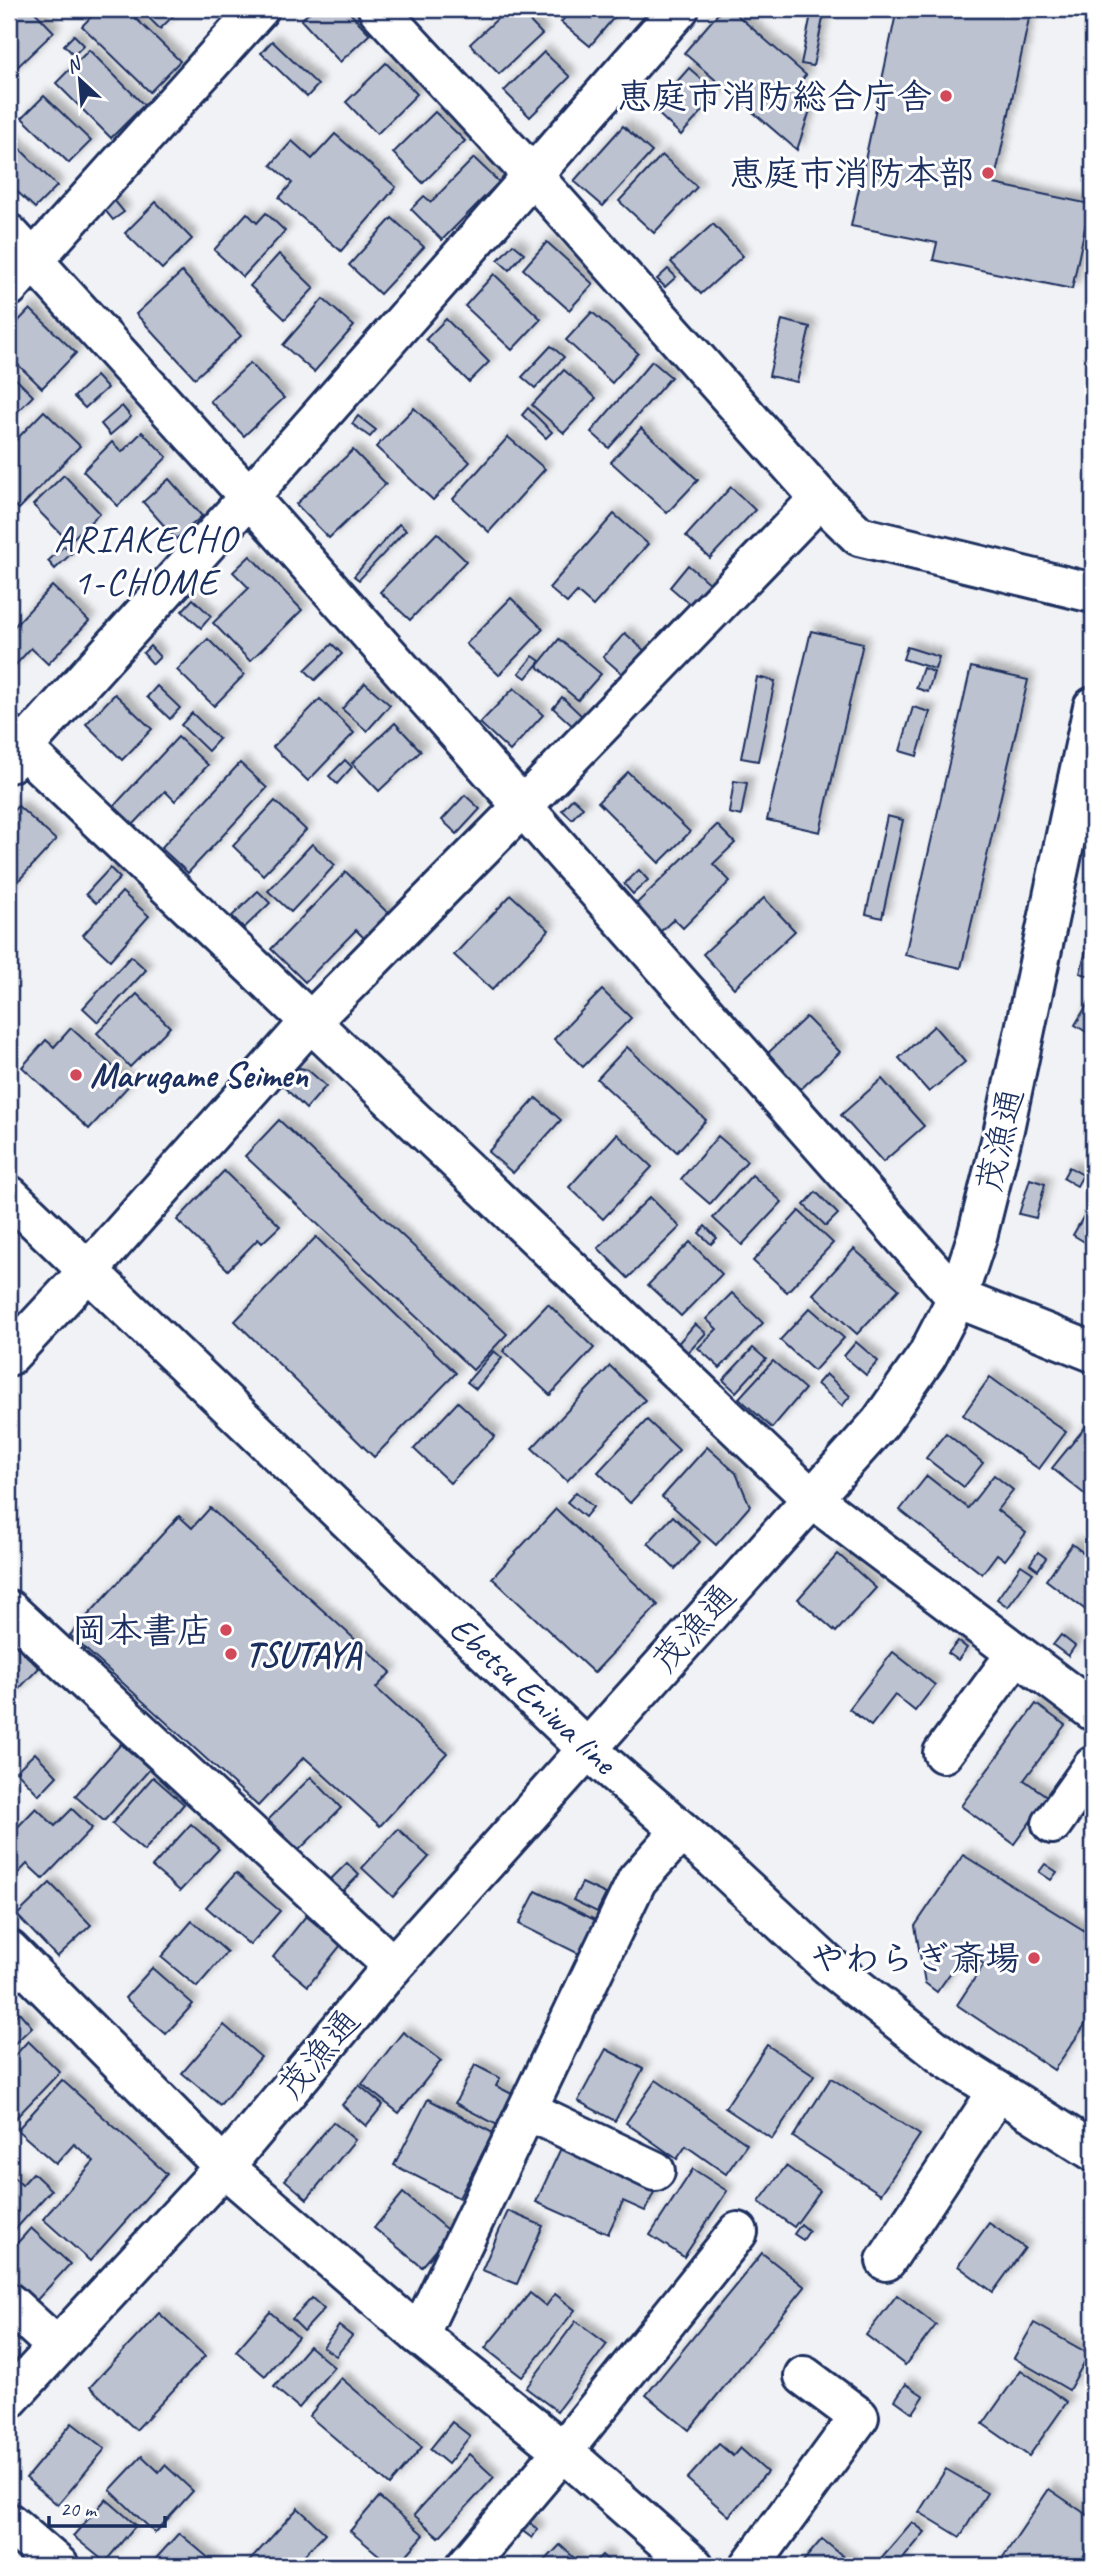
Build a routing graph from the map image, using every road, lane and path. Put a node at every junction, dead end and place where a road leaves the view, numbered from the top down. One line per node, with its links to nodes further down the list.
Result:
1 (259, 9): 5 (street)
2 (378, 9): 4 (street)
3 (679, 9): 4 (street)
4 (533, 176): 6 (street); 7 (street)
5 (17, 260): 6 (street)
6 (249, 497): 10 (street); 11 (street)
7 (820, 498): 8 (street); 11 (street)
8 (1093, 593)
9 (1092, 715): 15 (street, 茂漁通)
10 (13, 749): 12 (street)
11 (522, 807): 12 (street); 15 (street)
12 (311, 1021): 14 (street); 18 (street)
13 (9, 1195): 14 (street, Ebetsu Eniwa line)
14 (88, 1271): 17 (street); 22 (street, Ebetsu Eniwa line)
15 (957, 1298): 16 (street); 18 (street, 茂漁通)
16 (1093, 1352)
17 (9, 1356)
18 (811, 1498): 20 (street); 22 (street, 茂漁通)
19 (9, 1610): 28 (street)
20 (1016, 1654): 21 (street); 23 (street)
21 (1093, 1711)
22 (586, 1748): 26 (street, Ebetsu Eniwa line); 28 (street, 茂漁通)
23 (943, 1752)
24 (1093, 1766): 25 (street)
25 (1052, 1824)
26 (681, 1831): 29 (street, Ebetsu Eniwa line); 30 (street)
27 (9, 1950): 32 (street)
28 (393, 1966): 32 (street, 茂漁通)
29 (998, 2091): 31 (street, Ebetsu Eniwa line); 35 (street)
30 (527, 2110): 33 (street); 37 (street)
31 (1093, 2151)
32 (224, 2167): 37 (street); 38 (street, 茂漁通)
33 (655, 2171)
34 (738, 2232): 41 (street)
35 (886, 2261)
36 (9, 2303): 38 (street)
37 (419, 2335): 41 (street)
38 (56, 2346): 40 (street, 茂漁通)
39 (804, 2376): 46 (street)
40 (9, 2399)
41 (563, 2451): 44 (street); 45 (street)
42 (9, 2523): 43 (street)
43 (59, 2566)
44 (466, 2566)
45 (694, 2566)
46 (750, 2566)

